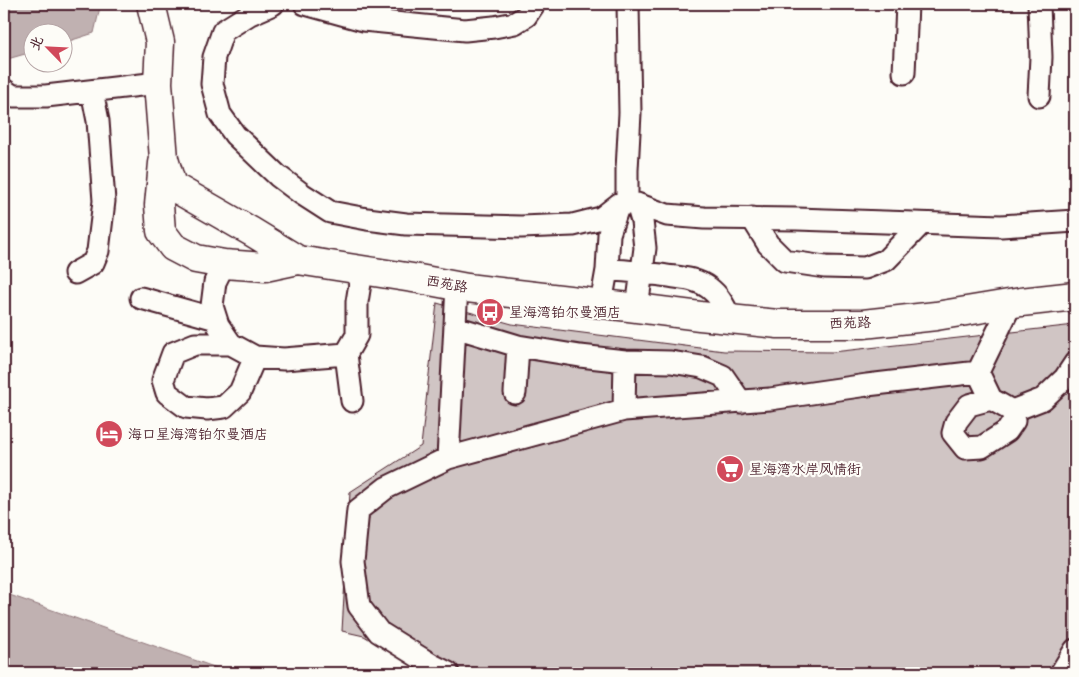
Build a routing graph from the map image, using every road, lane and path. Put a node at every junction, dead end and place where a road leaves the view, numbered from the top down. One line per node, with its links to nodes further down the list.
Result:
1 (151, 4): 9 (main road, 西苑路)
2 (273, 4): 14 (street)
3 (305, 4): 4 (street)
4 (534, 4)
5 (628, 4): 14 (street)
6 (907, 4): 8 (street)
7 (1039, 4): 12 (street)
8 (904, 73)
9 (158, 83): 11 (street); 13 (main road, 西苑路)
10 (4, 90): 11 (street)
11 (92, 91): 23 (street)
12 (1039, 96)
13 (164, 159): 18 (main road, 西苑路); 19 (main road)
14 (628, 204): 15 (street); 21 (street); 22 (street)
15 (752, 218): 17 (street); 17 (street)
16 (1075, 221): 17 (street)
17 (921, 224)
18 (298, 260): 19 (main road); 20 (main road, 西苑路)
19 (224, 264): 30 (street)
20 (362, 270): 24 (main road, 西苑路); 35 (street)
21 (607, 270): 22 (street); 27 (street)
22 (642, 272): 29 (street); 31 (street)
23 (75, 273)
24 (457, 286): 27 (main road, 西苑路); 32 (street)
25 (1075, 296): 28 (main road, 西苑路)
26 (141, 298): 30 (street)
27 (601, 304): 29 (main road, 西苑路)
28 (1011, 304): 31 (main road, 西苑路); 39 (street)
29 (637, 308): 31 (main road, 西苑路)
30 (216, 319): 33 (street)
31 (730, 319)
32 (455, 327): 34 (street); 46 (street)
33 (232, 344): 36 (street); 36 (street)
34 (518, 346): 37 (street); 40 (street)
35 (346, 354): 36 (street); 42 (street)
36 (255, 357)
37 (626, 361): 43 (street); 44 (street)
38 (1075, 363): 45 (street)
39 (978, 372): 41 (street); 43 (street)
40 (515, 393)
41 (991, 398): 45 (street); 45 (street)
42 (352, 401)
43 (741, 402): 44 (street)
44 (624, 410): 46 (street)
45 (1012, 411)
46 (448, 458): 48 (street)
47 (1075, 650): 49 (street)
48 (448, 673)
49 (1061, 673)

